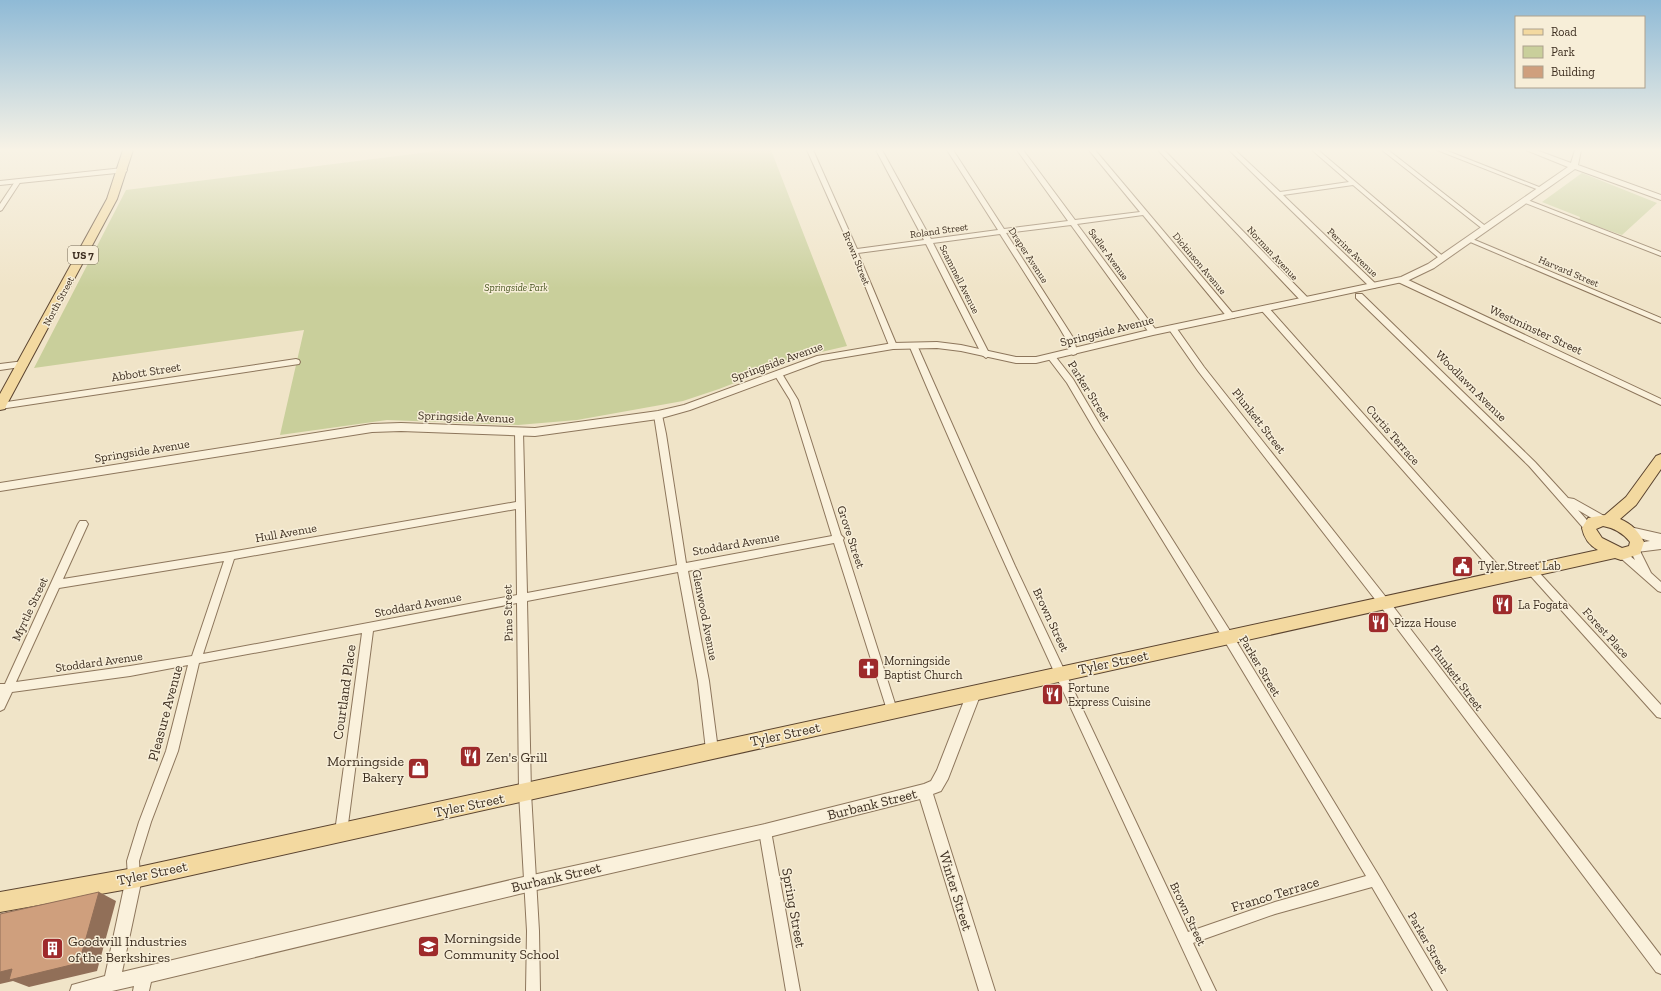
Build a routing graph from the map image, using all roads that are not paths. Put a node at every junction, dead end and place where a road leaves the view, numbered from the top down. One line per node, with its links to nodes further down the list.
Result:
1 (9, 196): 14 (street)
2 (113, 196): 39 (main road, North Street / US 7)
3 (830, 196): 21 (street, Brown Street)
4 (904, 196): 20 (street, Scammell Avenue)
5 (980, 196): 18 (street, Draper Avenue)
6 (1054, 196): 16 (street, Sadler Avenue)
7 (1131, 196): 15 (street, Dickinson Avenue)
8 (1205, 196): 27 (street, Norman Avenue)
9 (1281, 196): 25 (street, Perrine Avenue)
10 (1370, 196): 23 (street)
11 (1444, 196): 17 (street)
12 (1531, 196): 13 (street, Springside Avenue)
13 (1525, 201): 17 (street, Springside Avenue); 22 (street)
14 (0, 210)
15 (1145, 213): 16 (street, Roland Street); 29 (street, Dickinson Avenue)
16 (1073, 222): 18 (street, Roland Street); 32 (street, Sadler Avenue)
17 (1486, 229): 19 (street, Springside Avenue)
18 (1002, 231): 20 (street, Roland Street); 35 (street, Draper Avenue)
19 (1470, 240): 23 (street, Springside Avenue); 30 (street, Harvard Street)
20 (929, 242): 21 (street, Roland Street); 36 (street, Scammell Avenue)
21 (854, 251): 34 (street, Brown Street)
22 (1661, 254)
23 (1442, 258): 24 (street, Springside Avenue)
24 (1401, 280): 25 (street, Springside Avenue); 42 (street, Westminster Street)
25 (1374, 286): 27 (street, Springside Avenue)
26 (1359, 296): 48 (street, Woodlawn Avenue)
27 (1305, 300): 28 (street, Springside Avenue)
28 (1265, 309): 29 (street, Springside Avenue); 65 (street, Curtis Terrace)
29 (1231, 316): 31 (street, Springside Avenue)
30 (1661, 321)
31 (1172, 328): 32 (street, Springside Avenue); 69 (street, Plunkett Street)
32 (1153, 332): 35 (street, Springside Avenue)
33 (914, 345): 34 (street, Springside Avenue); 36 (street, Springside Avenue); 73 (street, Brown Street)
34 (893, 346): 41 (street, Springside Avenue)
35 (1073, 352): 37 (street, Springside Avenue)
36 (986, 355): 37 (street, Springside Avenue)
37 (1052, 358): 71 (street, Parker Street)
38 (296, 362): 43 (street, Abbott Street)
39 (24, 364): 40 (street); 43 (main road, North Street / US 7)
40 (0, 367)
41 (778, 374): 44 (street, Springside Avenue); 55 (street, Grove Street)
42 (1661, 402)
43 (0, 406)
44 (658, 415): 45 (street, Springside Avenue); 62 (street, Glenwood Avenue)
45 (519, 432): 47 (street, Springside Avenue); 50 (street, Pine Street)
46 (1661, 459): 49 (main road)
47 (0, 487)
48 (1563, 496): 51 (street, Woodlawn Avenue); 54 (street, Woodlawn Avenue)
49 (1631, 501): 51 (main road, Tyler Street); 53 (main road)
50 (521, 505): 60 (street, Hull Avenue); 68 (street, Pine Street)
51 (1605, 520): 53 (main road); 54 (main road, Tyler Street)
52 (83, 524): 66 (street, Myrtle Street)
53 (1628, 530): 56 (street); 58 (main road)
54 (1591, 533): 59 (main road); 61 (main road, Tyler Street)
55 (839, 538): 62 (street, Stoddard Avenue); 77 (street, Grove Street)
56 (1661, 539)
57 (1661, 544): 58 (street)
58 (1636, 549): 59 (main road, Tyler Street); 64 (street)
59 (1618, 553): 61 (main road, Tyler Street); 64 (street)
60 (230, 556): 66 (street, Hull Avenue); 72 (street, Pleasure Avenue)
61 (1569, 562): 63 (main road, Tyler Street)
62 (682, 567): 68 (street, Stoddard Avenue); 79 (street, Glenwood Avenue)
63 (1532, 570): 65 (main road, Tyler Street); 78 (street, Forest Place)
64 (1646, 573): 67 (street)
65 (1503, 576): 69 (main road, Tyler Street)
66 (56, 584): 74 (street, Myrtle Street)
67 (1661, 588)
68 (520, 599): 70 (street, Stoddard Avenue); 81 (street, Pine Street)
69 (1385, 604): 71 (main road, Tyler Street); 89 (street, Plunkett Street)
70 (368, 628): 72 (street, Stoddard Avenue); 83 (street, Courtland Place)
71 (1228, 637): 73 (main road, Tyler Street); 85 (street, Parker Street)
72 (195, 660): 74 (street, Stoddard Avenue); 84 (street, Pleasure Avenue)
73 (1062, 674): 75 (main road, Tyler Street); 88 (street, Brown Street)
74 (4, 688): 76 (street, Myrtle Street)
75 (974, 693): 77 (main road, Tyler Street); 80 (street, Burbank Street)
76 (0, 706)
77 (892, 710): 79 (main road, Tyler Street)
78 (1661, 713)
79 (712, 750): 81 (main road, Tyler Street)
80 (925, 791): 82 (street, Burbank Street); 95 (street, Winter Street)
81 (525, 793): 83 (main road, Tyler Street); 86 (street, Pine Street)
82 (765, 831): 86 (street, Burbank Street); 94 (street, Spring Street)
83 (340, 832): 84 (main road, Tyler Street)
84 (134, 878): 87 (main road, Tyler Street); 90 (street)
85 (1375, 880): 88 (street, Franco Terrace); 97 (street, Parker Street)
86 (529, 883): 91 (street, Burbank Street); 93 (street, Pine Street)
87 (0, 902)
88 (1185, 939): 96 (street, Brown Street)
89 (1661, 967)
90 (112, 983): 91 (street, Burbank Street); 92 (street, Burbank Street)
91 (142, 983)
92 (78, 991)
93 (533, 991)
94 (793, 991)
95 (987, 991)
96 (1209, 991)
97 (1440, 991)

